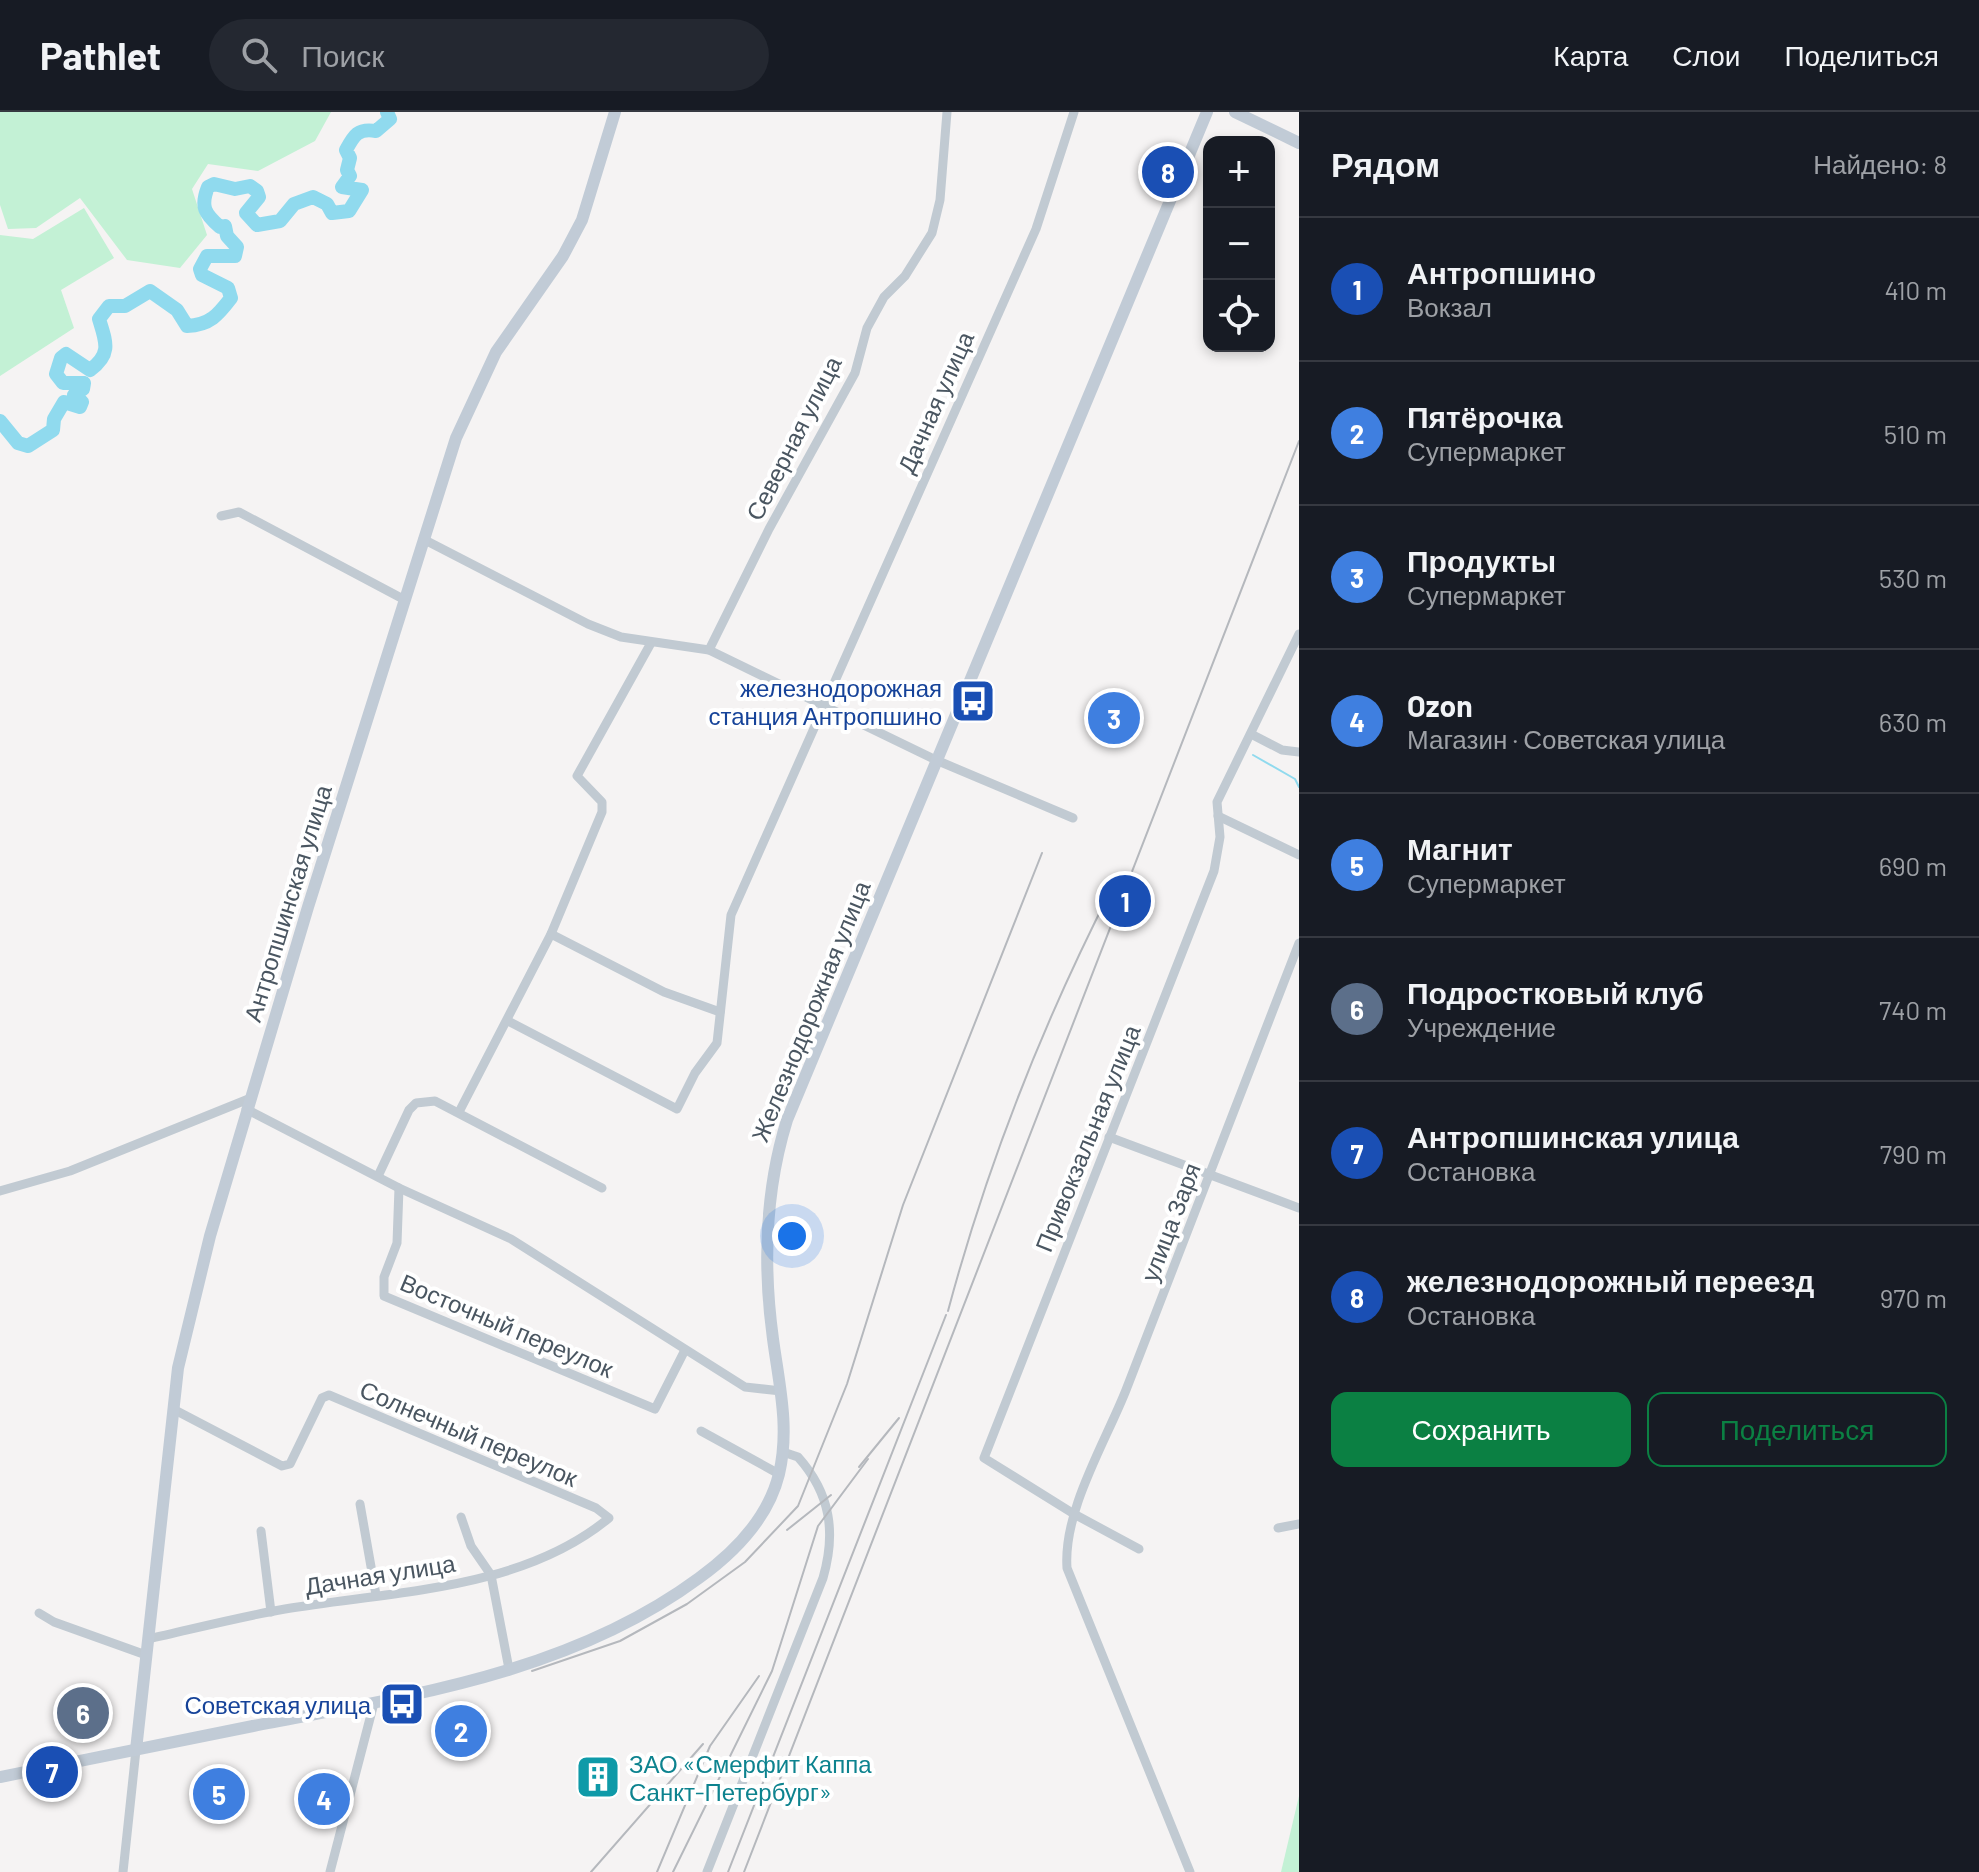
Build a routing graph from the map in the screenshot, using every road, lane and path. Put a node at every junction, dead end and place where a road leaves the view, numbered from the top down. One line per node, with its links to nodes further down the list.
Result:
1 (615, 112): 8 (street, Антропшинская улица)
2 (947, 112): 12 (street, Северная улица)
3 (1074, 112): 13 (street, Дачная улица)
4 (1207, 112): 16 (street, Железнодорожная улица)
5 (1235, 112): 6 (street)
6 (1299, 143)
7 (221, 516): 9 (street)
8 (423, 539): 9 (street, Антропшинская улица); 11 (street)
9 (405, 600): 24 (street, Антропшинская улица)
10 (1299, 634): 14 (street, Привокзальная улица)
11 (651, 643): 12 (street); 20 (street)
12 (709, 650): 13 (street)
13 (826, 707): 16 (street); 22 (street, Дачная улица)
14 (1251, 734): 15 (street); 17 (street, Привокзальная улица)
15 (1299, 752)
16 (936, 760): 18 (street); 34 (street, Железнодорожная улица)
17 (1218, 816): 19 (street); 26 (street, Привокзальная улица)
18 (1073, 818)
19 (1299, 855)
20 (551, 934): 22 (street); 23 (street)
21 (1299, 943): 28 (street, улица Заря)
22 (720, 1012): 23 (street)
23 (508, 1021): 25 (street)
24 (248, 1104): 27 (street); 31 (street); 35 (street, Антропшинская улица)
25 (459, 1112): 27 (street); 30 (street)
26 (1109, 1137): 28 (street); 40 (street, Привокзальная улица)
27 (379, 1174): 29 (street)
28 (1209, 1176): 32 (street); 40 (street, улица Заря)
29 (399, 1188): 33 (street); 33 (street, Восточный переулок)
30 (602, 1188)
31 (0, 1191)
32 (1299, 1208)
33 (685, 1350): 34 (street)
34 (781, 1391): 37 (street, Железнодорожная улица)
35 (173, 1409): 42 (street, Солнечный переулок); 51 (street, Антропшинская улица)
36 (701, 1431): 38 (street)
37 (783, 1452): 38 (street, Железнодорожная улица); 59 (street)
38 (779, 1474): 53 (street, Железнодорожная улица)
39 (360, 1504): 48 (street)
40 (1074, 1514): 46 (street); 60 (street, улица Заря)
41 (461, 1517): 47 (street)
42 (609, 1518): 47 (street, Дачная улица)
43 (1299, 1524): 44 (street)
44 (1278, 1528)
45 (261, 1531): 49 (street)
46 (1139, 1549)
47 (491, 1575): 48 (street, Дачная улица); 53 (street)
48 (376, 1595): 49 (street, Дачная улица)
49 (271, 1612): 51 (street, Дачная улица)
50 (39, 1613): 52 (street)
51 (148, 1639): 52 (street, Антропшинская улица)
52 (146, 1655): 55 (street, Антропшинская улица)
53 (509, 1669): 54 (street, Железнодорожная улица)
54 (374, 1703): 55 (street, Железнодорожная улица); 58 (street)
55 (136, 1750): 56 (street, Железнодорожная улица); 57 (street)
56 (0, 1777)
57 (123, 1872)
58 (330, 1872)
59 (707, 1872)
60 (1190, 1872)

